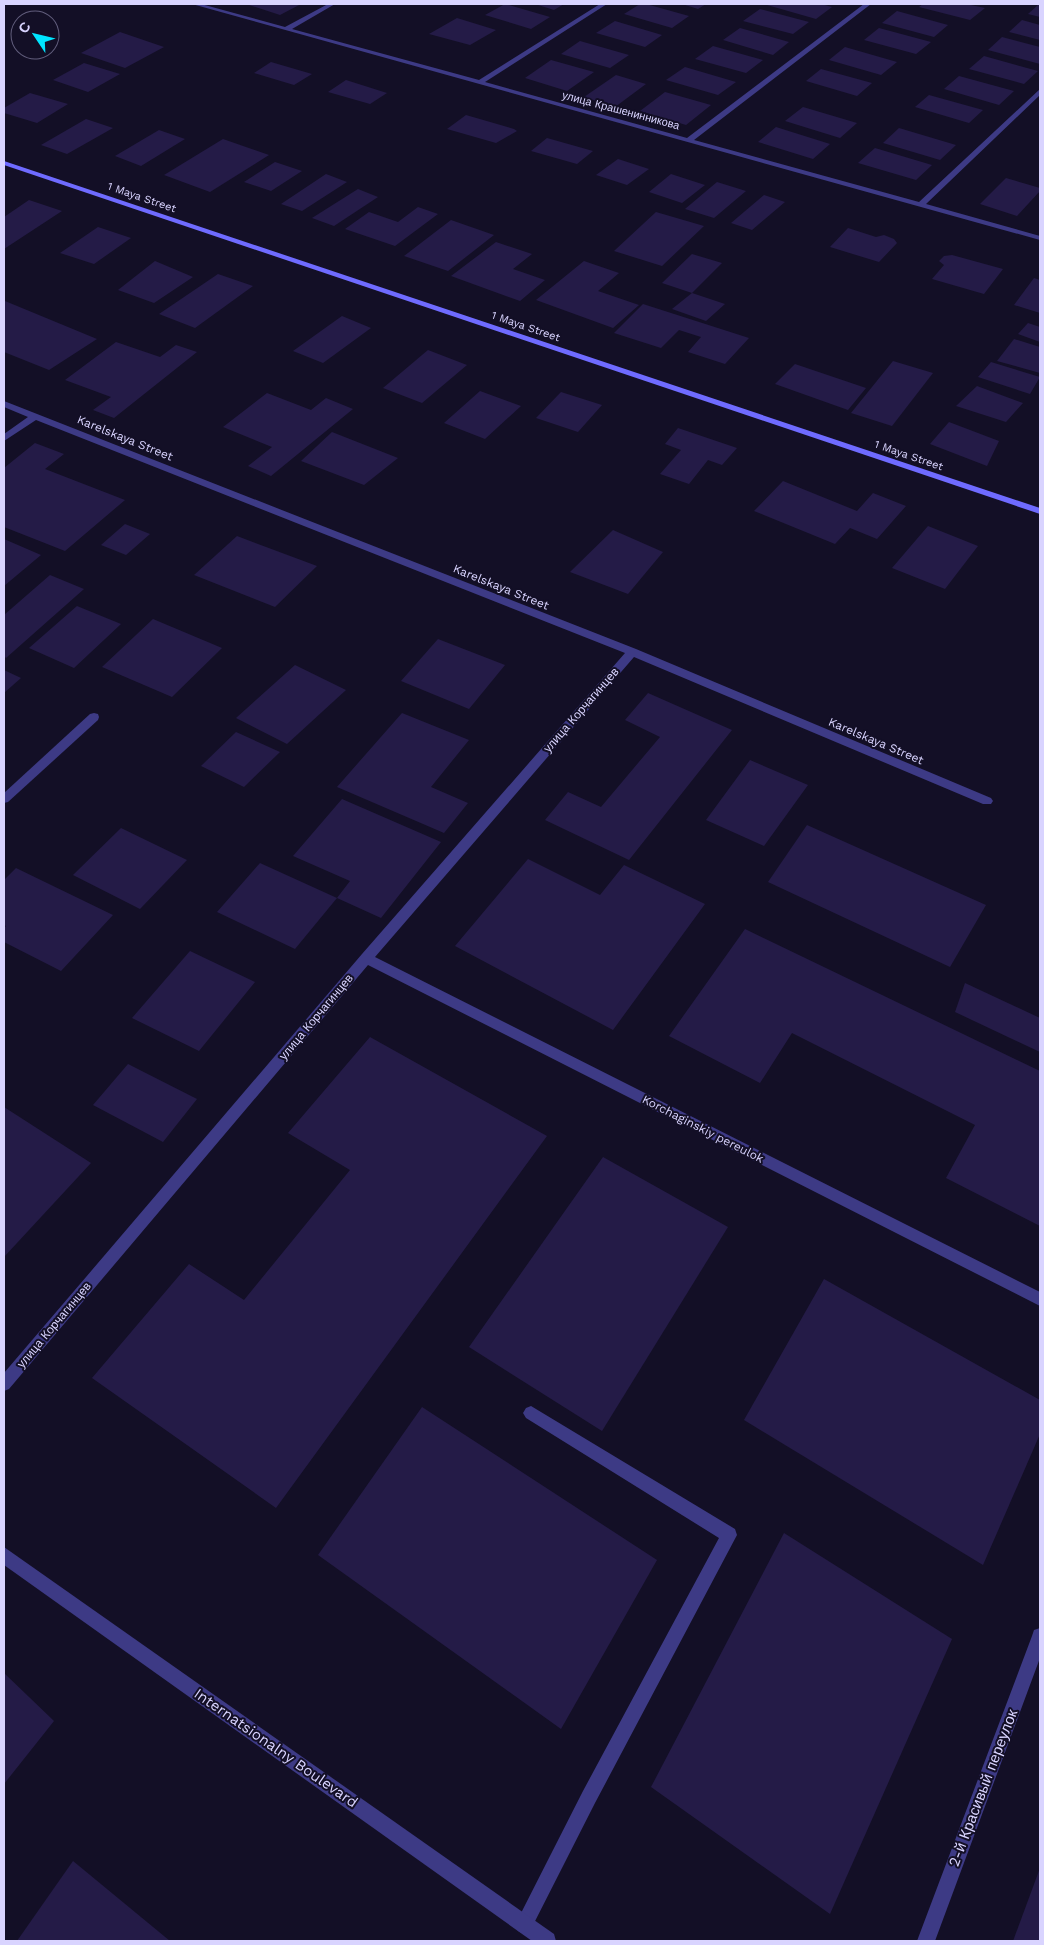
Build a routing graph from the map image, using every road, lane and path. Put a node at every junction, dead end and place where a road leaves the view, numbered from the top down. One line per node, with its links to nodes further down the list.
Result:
1 (195, 4): 5 (street, улица Крашенинникова)
2 (332, 4): 5 (street)
3 (604, 4): 6 (street)
4 (868, 4): 8 (street)
5 (286, 29): 6 (street, улица Крашенинникова)
6 (481, 82): 8 (street, улица Крашенинникова)
7 (1040, 91): 10 (street)
8 (689, 140): 10 (street, улица Крашенинникова)
9 (4, 163): 15 (street, 1 Maya Street)
10 (921, 205): 11 (street, улица Крашенинникова)
11 (1040, 238)
12 (4, 404): 13 (street, Karelskaya Street)
13 (34, 416): 14 (street); 16 (street, Karelskaya Street)
14 (4, 438)
15 (1040, 511)
16 (632, 652): 19 (street, Karelskaya Street); 20 (street, улица Корчагинцев)
17 (94, 717): 18 (street)
18 (4, 799)
19 (987, 801)
20 (366, 958): 21 (street, Korchaginskiy pereulok); 22 (street, улица Корчагинцев)
21 (1040, 1300)
22 (4, 1384)
23 (531, 1413): 26 (street)
24 (4, 1555): 26 (street, Internatsionalny Boulevard)
25 (1040, 1636): 28 (street, 2-й Красивый переулок)
26 (524, 1925): 27 (street, Internatsionalny Boulevard)
27 (547, 1941)
28 (926, 1941)

